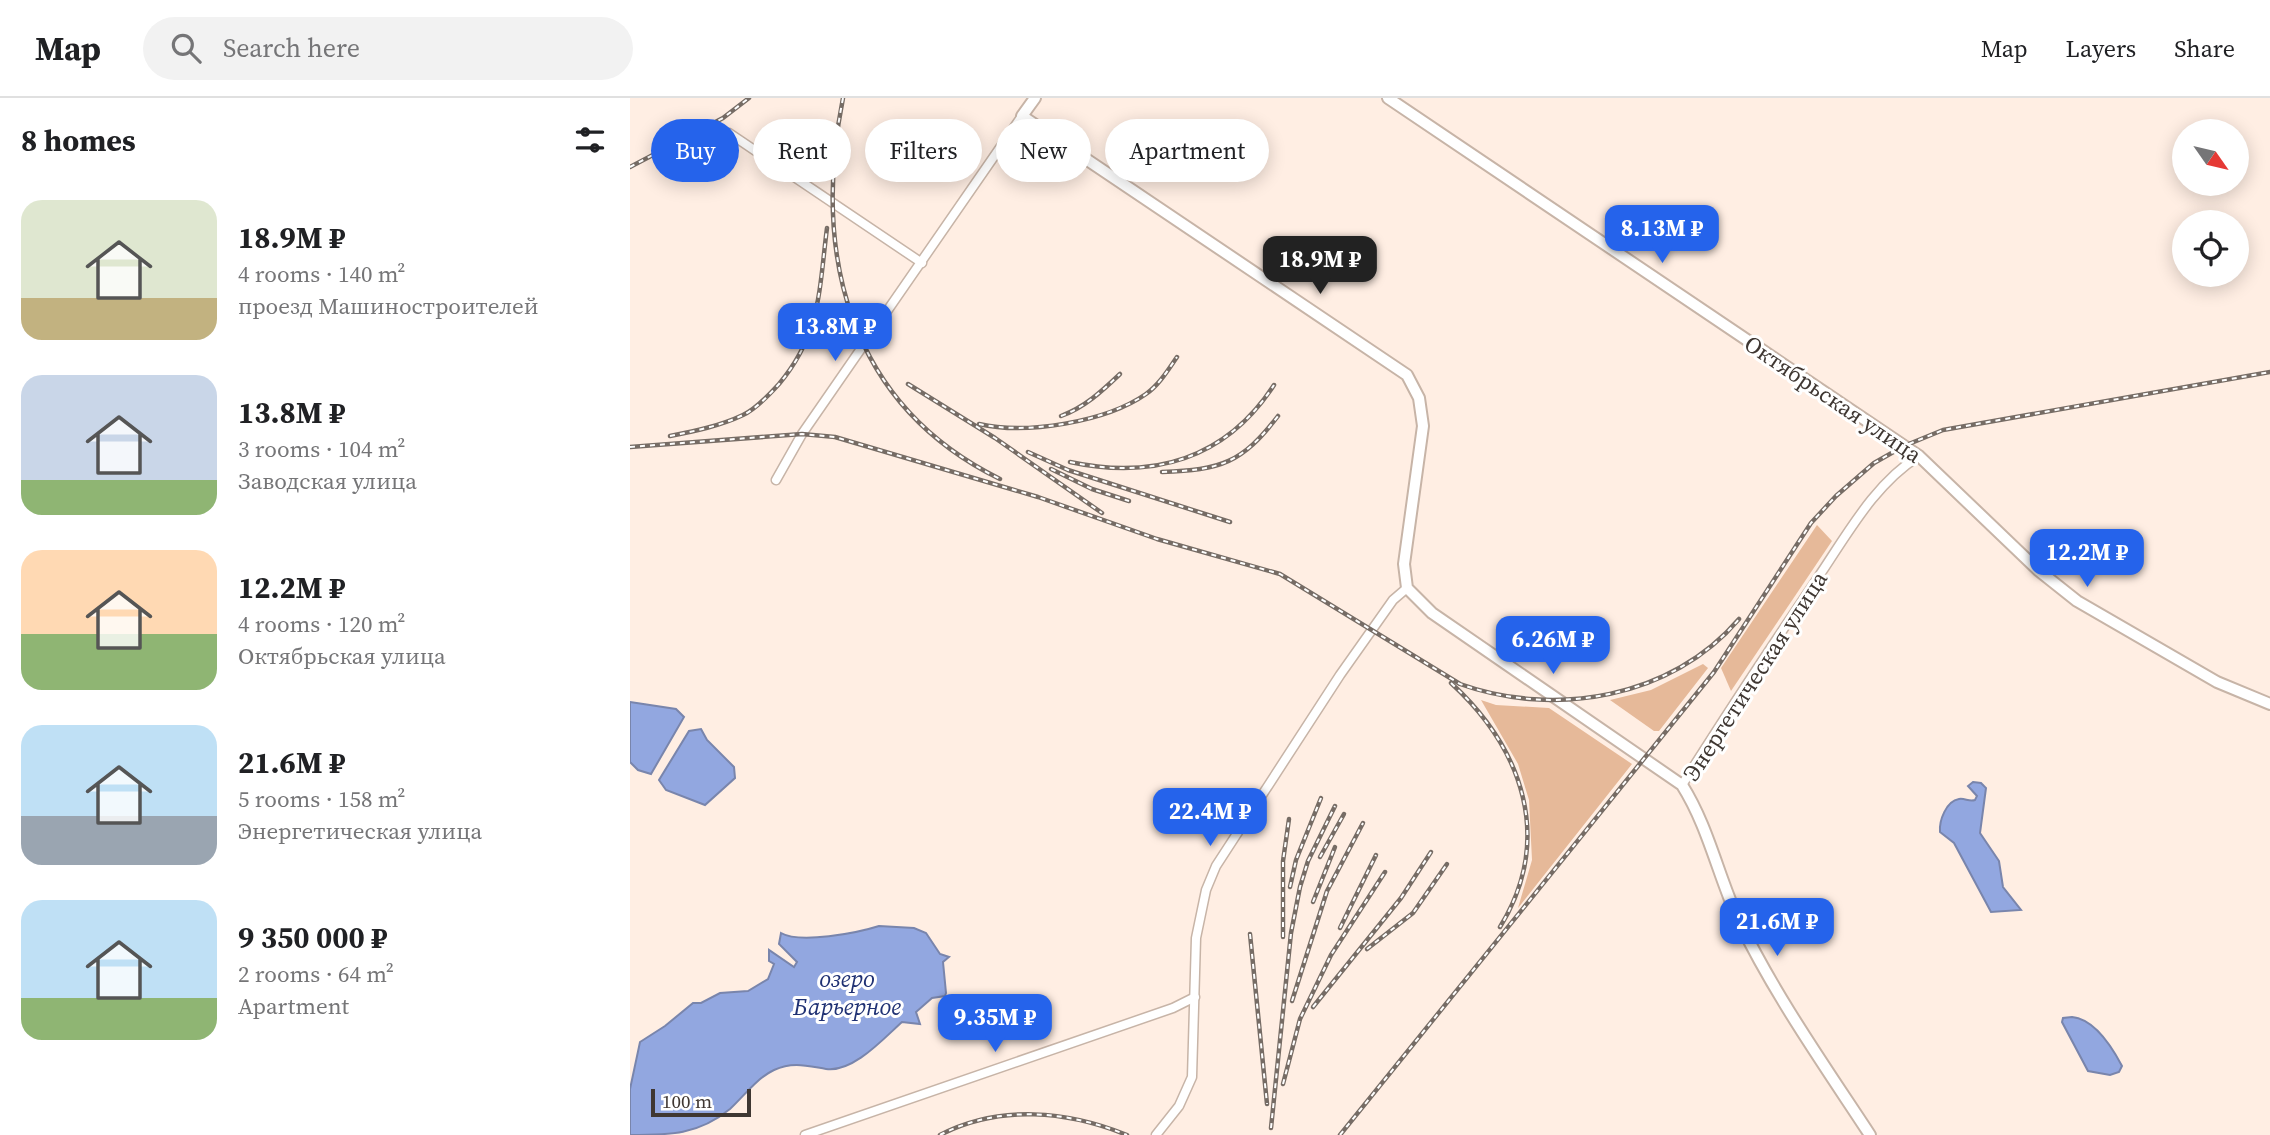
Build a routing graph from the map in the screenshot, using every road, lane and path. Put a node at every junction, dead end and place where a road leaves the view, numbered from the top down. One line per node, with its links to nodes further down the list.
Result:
1 (1035, 98): 3 (street)
2 (1388, 98): 6 (street, Октябрьская улица)
3 (1022, 116): 5 (street); 8 (street)
4 (748, 146): 5 (street)
5 (922, 263): 7 (street)
6 (1919, 456): 9 (street, Октябрьская улица); 10 (street, Энергетическая улица)
7 (776, 480)
8 (1408, 588): 10 (street); 11 (street)
9 (2270, 704)
10 (1682, 785): 14 (street, Энергетическая улица)
11 (1195, 997): 12 (street); 13 (street)
12 (805, 1135)
13 (1156, 1135)
14 (1870, 1135)

